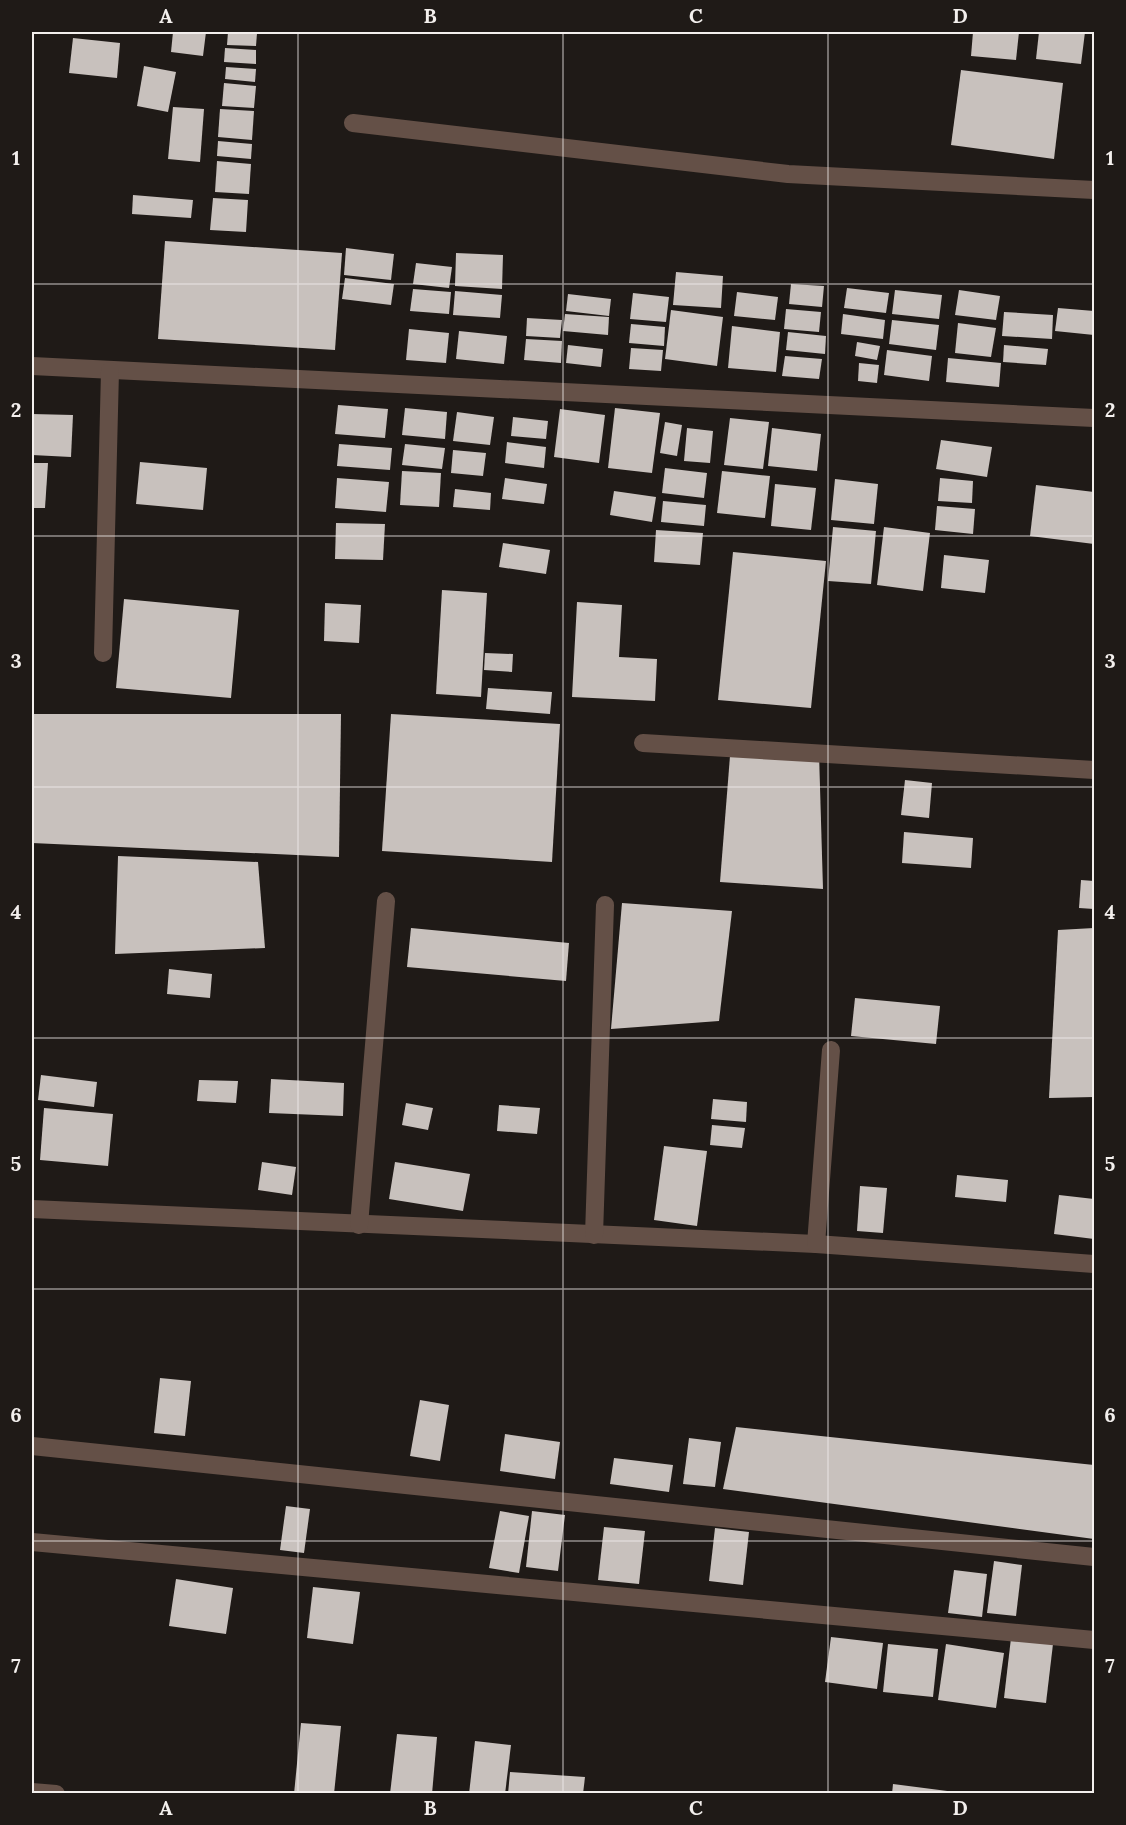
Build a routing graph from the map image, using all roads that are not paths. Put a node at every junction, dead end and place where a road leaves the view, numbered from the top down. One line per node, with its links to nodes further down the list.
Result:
1 (353, 123): 2 (street)
2 (1095, 190)
3 (32, 366): 4 (street)
4 (110, 370): 5 (street); 6 (street)
5 (1095, 418)
6 (103, 653)
7 (642, 743): 8 (street)
8 (1095, 770)
9 (386, 901): 13 (street)
10 (605, 905): 14 (street)
11 (831, 1050): 15 (street)
12 (32, 1209): 13 (street)
13 (359, 1225): 14 (street)
14 (594, 1235): 15 (street)
15 (816, 1244): 16 (street)
16 (1095, 1264)
17 (32, 1446): 19 (street)
18 (32, 1542): 20 (street)
19 (1095, 1557)
20 (1095, 1640)
21 (32, 1792): 22 (street)
22 (56, 1794)

